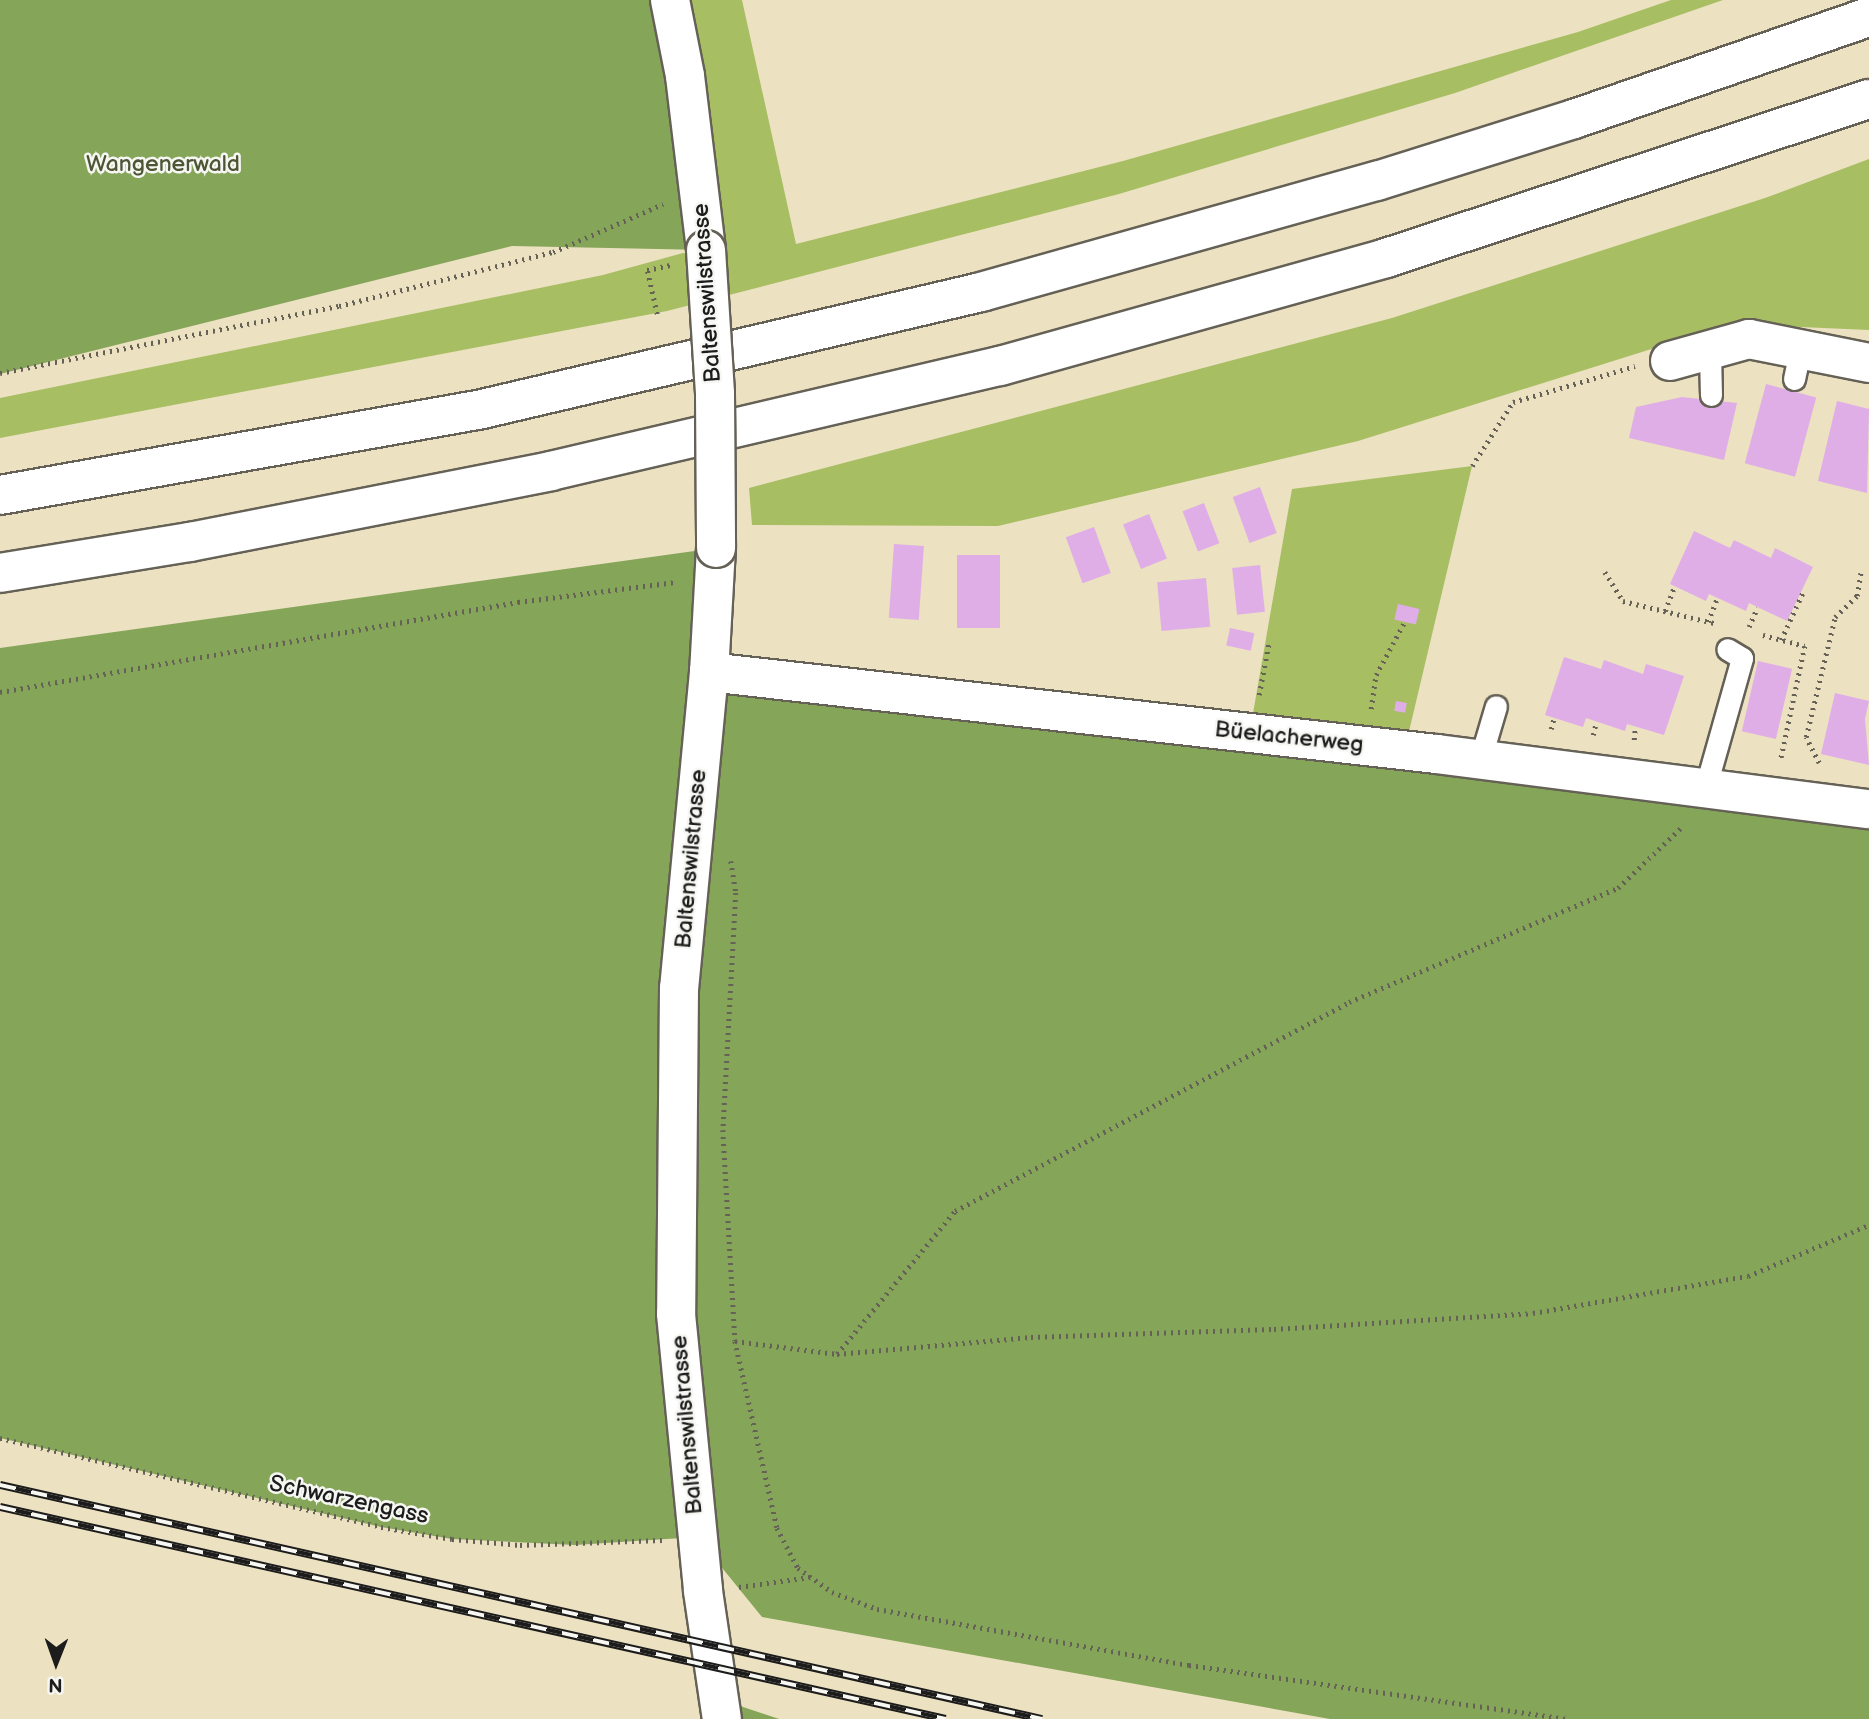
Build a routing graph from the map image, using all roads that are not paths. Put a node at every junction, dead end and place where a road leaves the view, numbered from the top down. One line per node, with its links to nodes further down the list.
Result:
1 (670, 0): 11 (main road, Baltenswilstrasse, bridge)
2 (1869, 17): 8 (main road)
3 (1869, 99): 9 (main road)
4 (1710, 352): 5 (main road); 6 (main road); 7 (lane)
5 (1670, 361)
6 (1869, 363)
7 (1711, 395)
8 (0, 495)
9 (0, 572)
10 (1727, 649): 14 (lane)
11 (709, 672): 13 (main road, Büelacherweg); 16 (main road, Baltenswilstrasse)
12 (1496, 706): 13 (lane)
13 (1480, 760): 14 (main road, Büelacherweg)
14 (1712, 790): 15 (main road, Büelacherweg)
15 (1869, 809)
16 (722, 1719)

